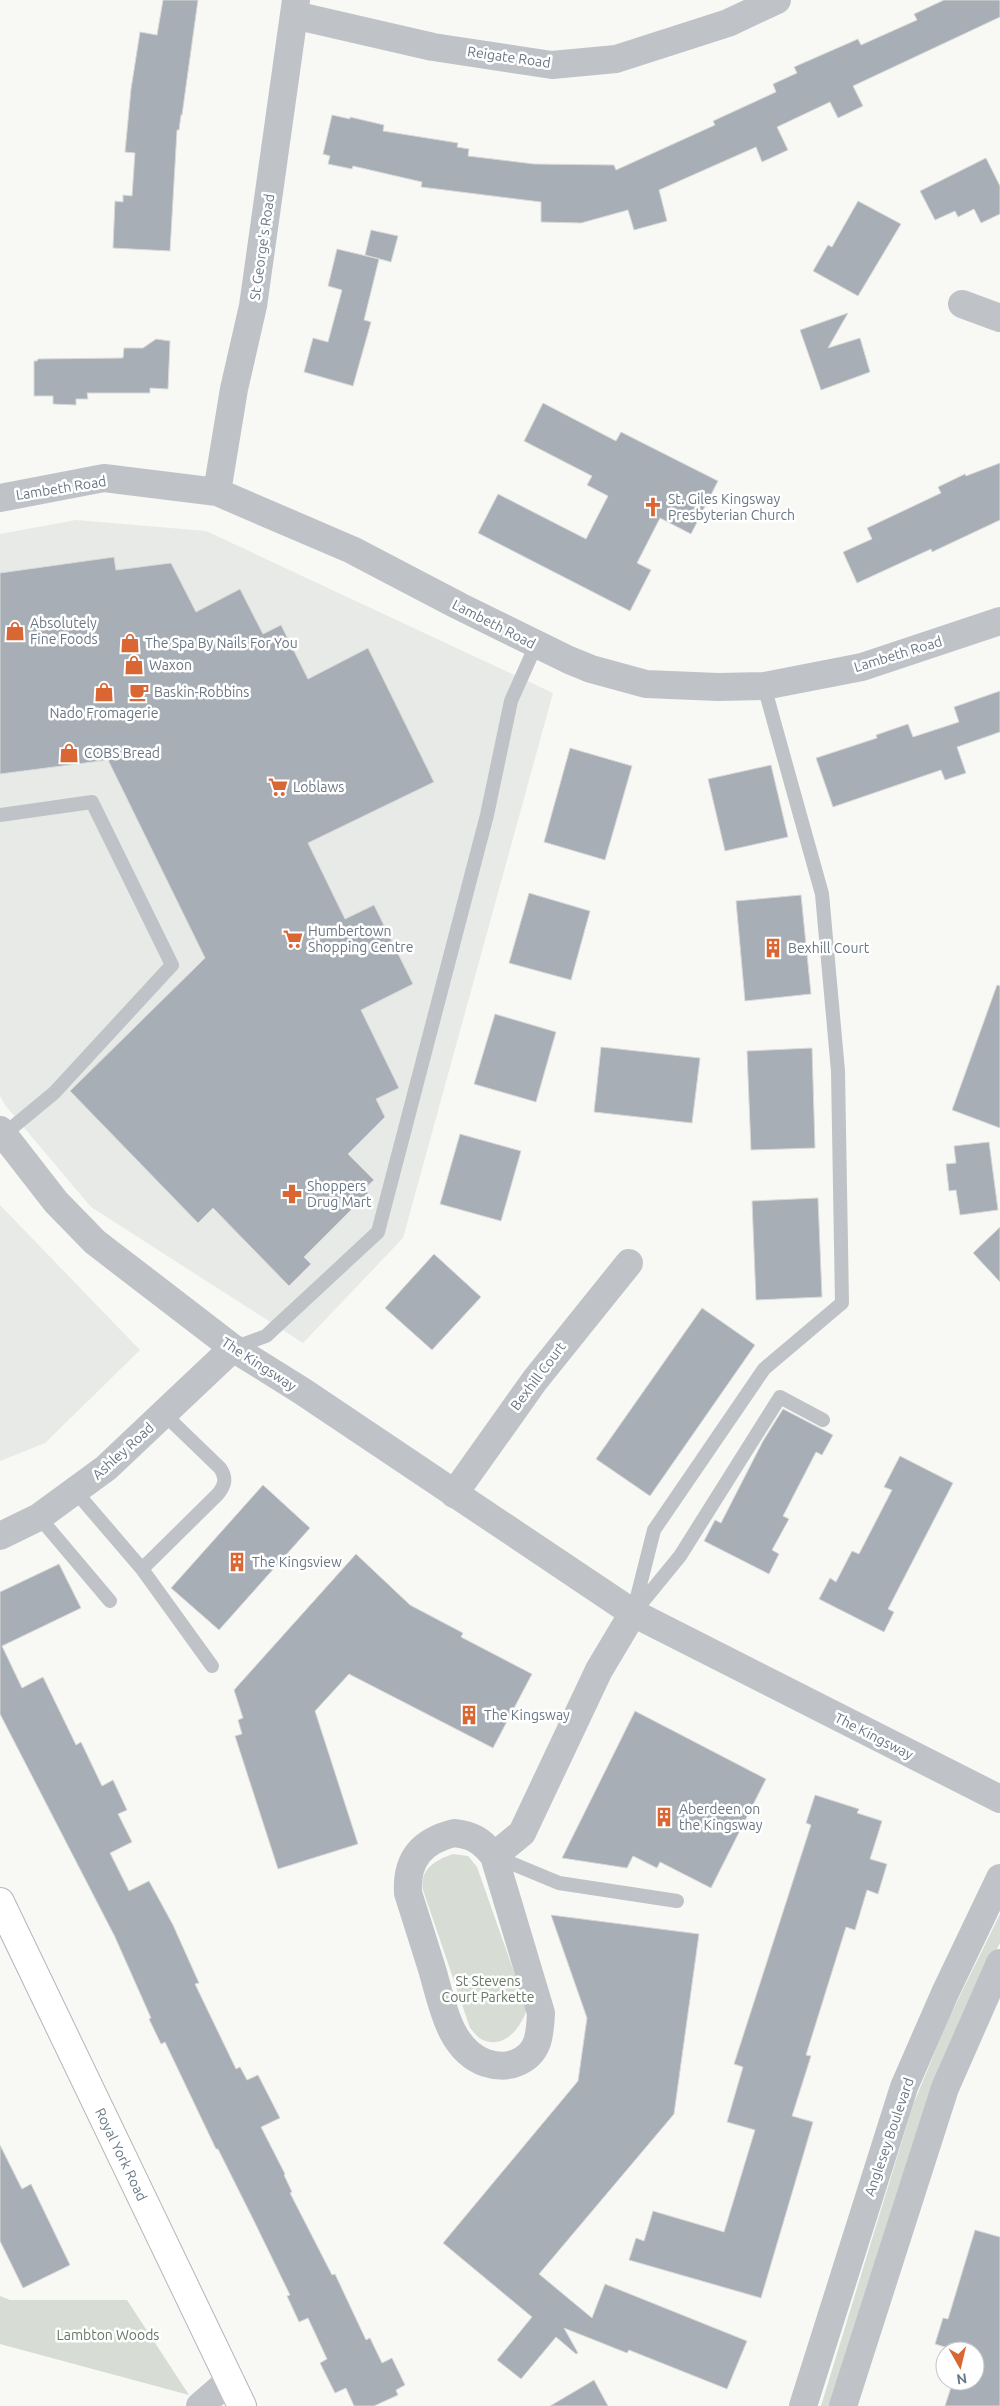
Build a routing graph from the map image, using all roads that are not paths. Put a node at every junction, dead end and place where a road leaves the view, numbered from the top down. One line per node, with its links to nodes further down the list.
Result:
1 (777, 0): 2 (street, Reigate Road)
2 (295, 7): 5 (street, St George's Road)
3 (962, 304): 4 (street)
4 (1000, 318)
5 (217, 492): 6 (street, Lambeth Road); 8 (street, Lambeth Road)
6 (0, 498)
7 (1000, 620): 9 (street, Lambeth Road)
8 (536, 645): 9 (street, Lambeth Road); 13 (lane)
9 (764, 686): 22 (lane)
10 (0, 815): 11 (lane)
11 (1, 1133): 13 (street, The Kingsway)
12 (629, 1263): 17 (street, Bexhill Court)
13 (233, 1348): 14 (street, Ashley Road); 17 (street, The Kingsway)
14 (164, 1413): 16 (street, Ashley Road); 20 (lane)
15 (823, 1420): 22 (lane)
16 (76, 1492): 18 (street, Ashley Road); 20 (lane)
17 (454, 1494): 22 (street, The Kingsway)
18 (39, 1516): 19 (street, Ashley Road); 21 (lane)
19 (0, 1536)
20 (142, 1569): 23 (lane)
21 (110, 1601)
22 (632, 1613): 24 (street, The Kingsway); 25 (street)
23 (212, 1666)
24 (1000, 1799)
25 (494, 1856): 25 (street); 27 (lane)
26 (1000, 1878): 33 (street, Anglesey Boulevard)
27 (677, 1901)
28 (0, 1902): 30 (main road, Royal York Road)
29 (1000, 1962): 34 (street)
30 (230, 2380): 31 (street); 32 (main road, Royal York Road)
31 (200, 2406)
32 (242, 2406)
33 (802, 2406)
34 (843, 2406)

